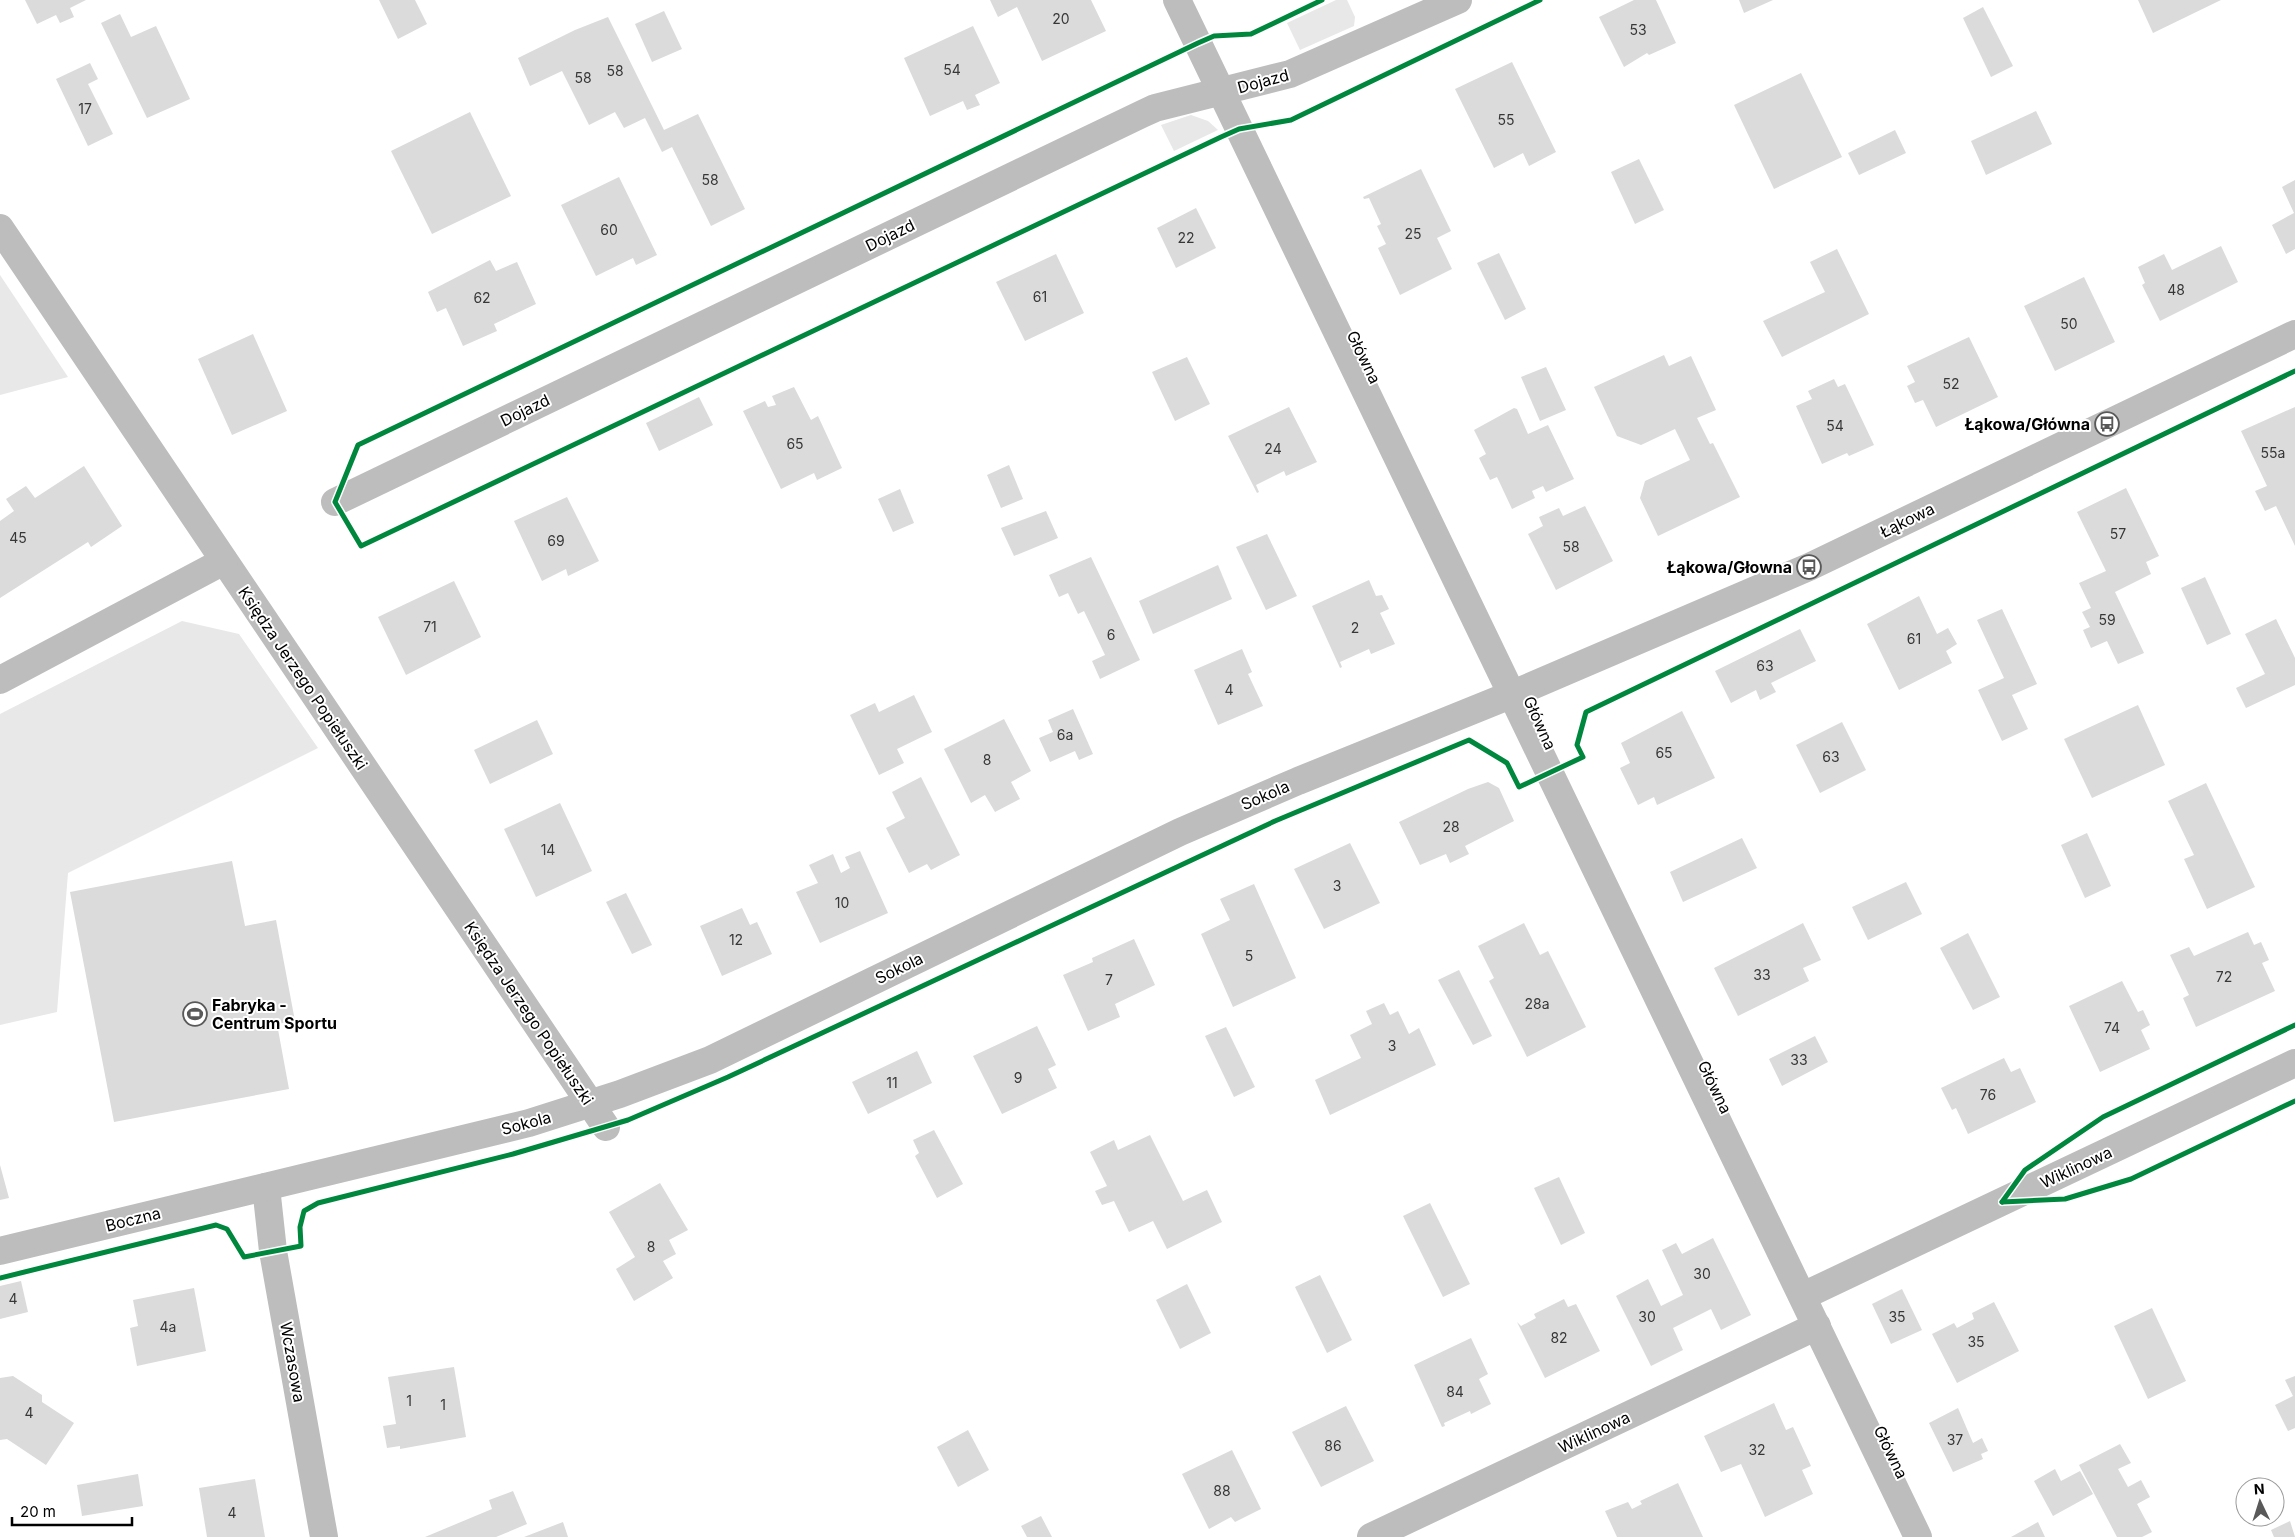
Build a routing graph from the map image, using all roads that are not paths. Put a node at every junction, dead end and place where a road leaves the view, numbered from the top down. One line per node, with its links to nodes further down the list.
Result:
1 (1177, 0): 3 (street, Główna)
2 (1458, 0): 3 (street, Dojazd)
3 (1221, 92): 6 (street, Dojazd); 9 (street, Główna)
4 (0, 228): 7 (street, Księdza Jerzego Popiełuszki)
5 (2295, 334): 9 (street, Łąkowa)
6 (335, 502)
7 (224, 561): 8 (street); 11 (street, Księdza Jerzego Popiełuszki)
8 (0, 680)
9 (1513, 694): 11 (street, Sokola); 15 (street, Główna)
10 (2295, 1063): 15 (street, Wiklinowa)
11 (590, 1104): 12 (street, Księdza Jerzego Popiełuszki); 13 (street, Sokola)
12 (606, 1127)
13 (266, 1187): 14 (street, Boczna); 17 (street, Wczasowa)
14 (0, 1252)
15 (1803, 1296): 16 (street, Główna)
16 (1817, 1326): 18 (street, Wiklinowa); 19 (street, Główna)
17 (324, 1537)
18 (1371, 1537)
19 (1918, 1537)

